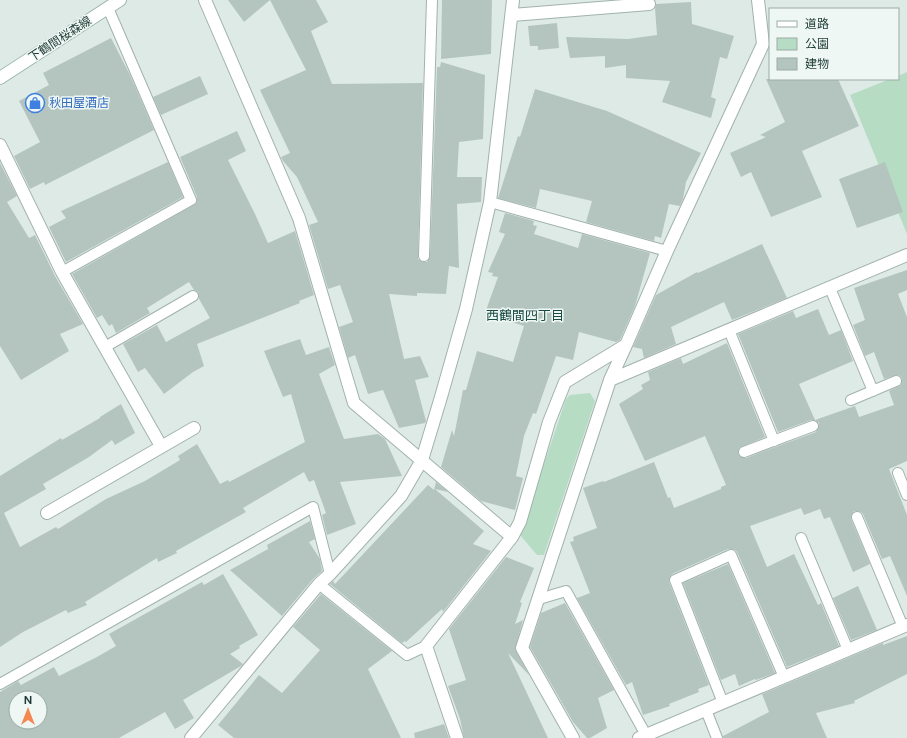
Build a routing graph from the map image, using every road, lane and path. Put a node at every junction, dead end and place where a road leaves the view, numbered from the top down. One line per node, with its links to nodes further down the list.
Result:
1 (120, 0): 7 (street, 下鶴間桜森線)
2 (205, 0): 30 (street)
3 (432, 0): 14 (lane)
4 (513, 0): 8 (street)
5 (758, 0): 12 (street)
6 (649, 4): 8 (street)
7 (108, 8): 9 (street, 下鶴間桜森線); 15 (lane)
8 (512, 15): 11 (street)
9 (0, 78)
10 (0, 146): 15 (street)
11 (490, 202): 12 (lane); 30 (street)
12 (667, 251): 19 (street)
13 (907, 255): 16 (street)
14 (424, 256)
15 (62, 272): 20 (street)
16 (830, 288): 18 (street); 23 (lane)
17 (192, 296): 20 (lane)
18 (729, 330): 21 (street); 27 (lane)
19 (626, 345): 21 (street); 35 (street)
20 (105, 347): 28 (street)
21 (610, 380): 39 (street)
22 (896, 381): 23 (lane)
23 (873, 391): 24 (lane)
24 (851, 400)
25 (813, 426): 27 (lane)
26 (194, 428): 28 (street)
27 (774, 441): 29 (lane)
28 (161, 446): 33 (street)
29 (744, 452)
30 (422, 460): 35 (street); 37 (street)
31 (898, 473): 32 (lane)
32 (907, 495)
33 (47, 513)
34 (857, 517): 40 (lane)
35 (512, 537): 41 (street)
36 (801, 538): 42 (lane)
37 (330, 574): 38 (street); 44 (lane)
38 (319, 584): 41 (lane); 48 (street)
39 (539, 599): 47 (lane); 50 (street)
40 (905, 626): 42 (street)
41 (426, 646): 49 (street)
42 (848, 650): 43 (street)
43 (784, 677): 45 (street); 45 (lane)
44 (0, 684)
45 (723, 703): 46 (street)
46 (706, 710): 47 (street); 51 (lane)
47 (642, 737)
48 (191, 738)
49 (457, 738)
50 (573, 738)
51 (717, 738)

